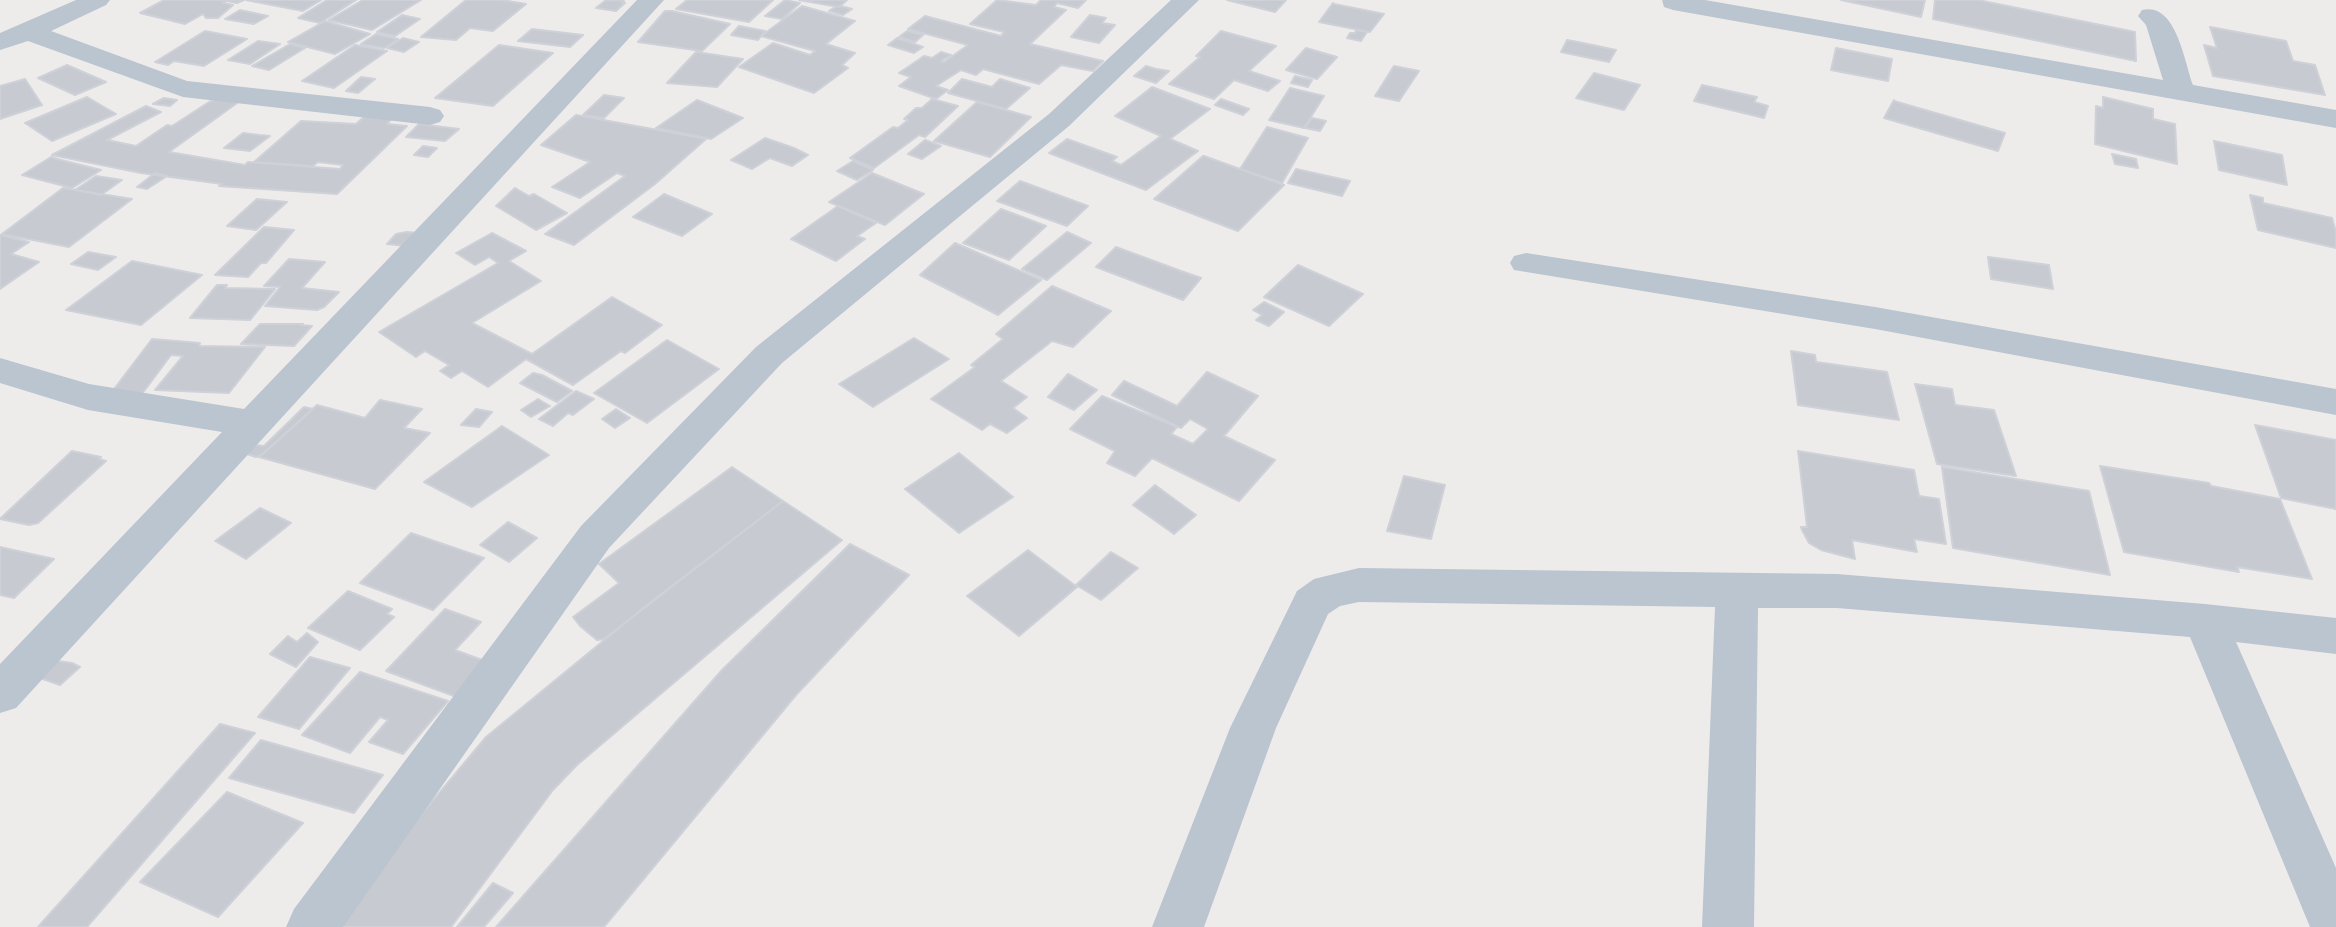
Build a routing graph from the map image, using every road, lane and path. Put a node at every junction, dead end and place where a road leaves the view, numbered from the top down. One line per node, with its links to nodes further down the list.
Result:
1 (97, 0): 6 (street)
2 (651, 0): 14 (street)
3 (1186, 0): 19 (street)
4 (1673, 2): 8 (street)
5 (2151, 16): 8 (street)
6 (28, 32): 7 (street); 9 (street)
7 (0, 42)
8 (2181, 92): 10 (street)
9 (430, 116)
10 (2336, 119)
11 (1526, 262): 13 (street)
12 (0, 370): 14 (street)
13 (2336, 402)
14 (254, 424): 18 (street)
15 (1737, 591): 16 (street); 20 (street); 21 (street)
16 (2205, 621): 17 (street); 22 (street)
17 (2336, 636)
18 (0, 694)
19 (312, 927)
20 (1178, 927)
21 (1728, 927)
22 (2336, 927)

